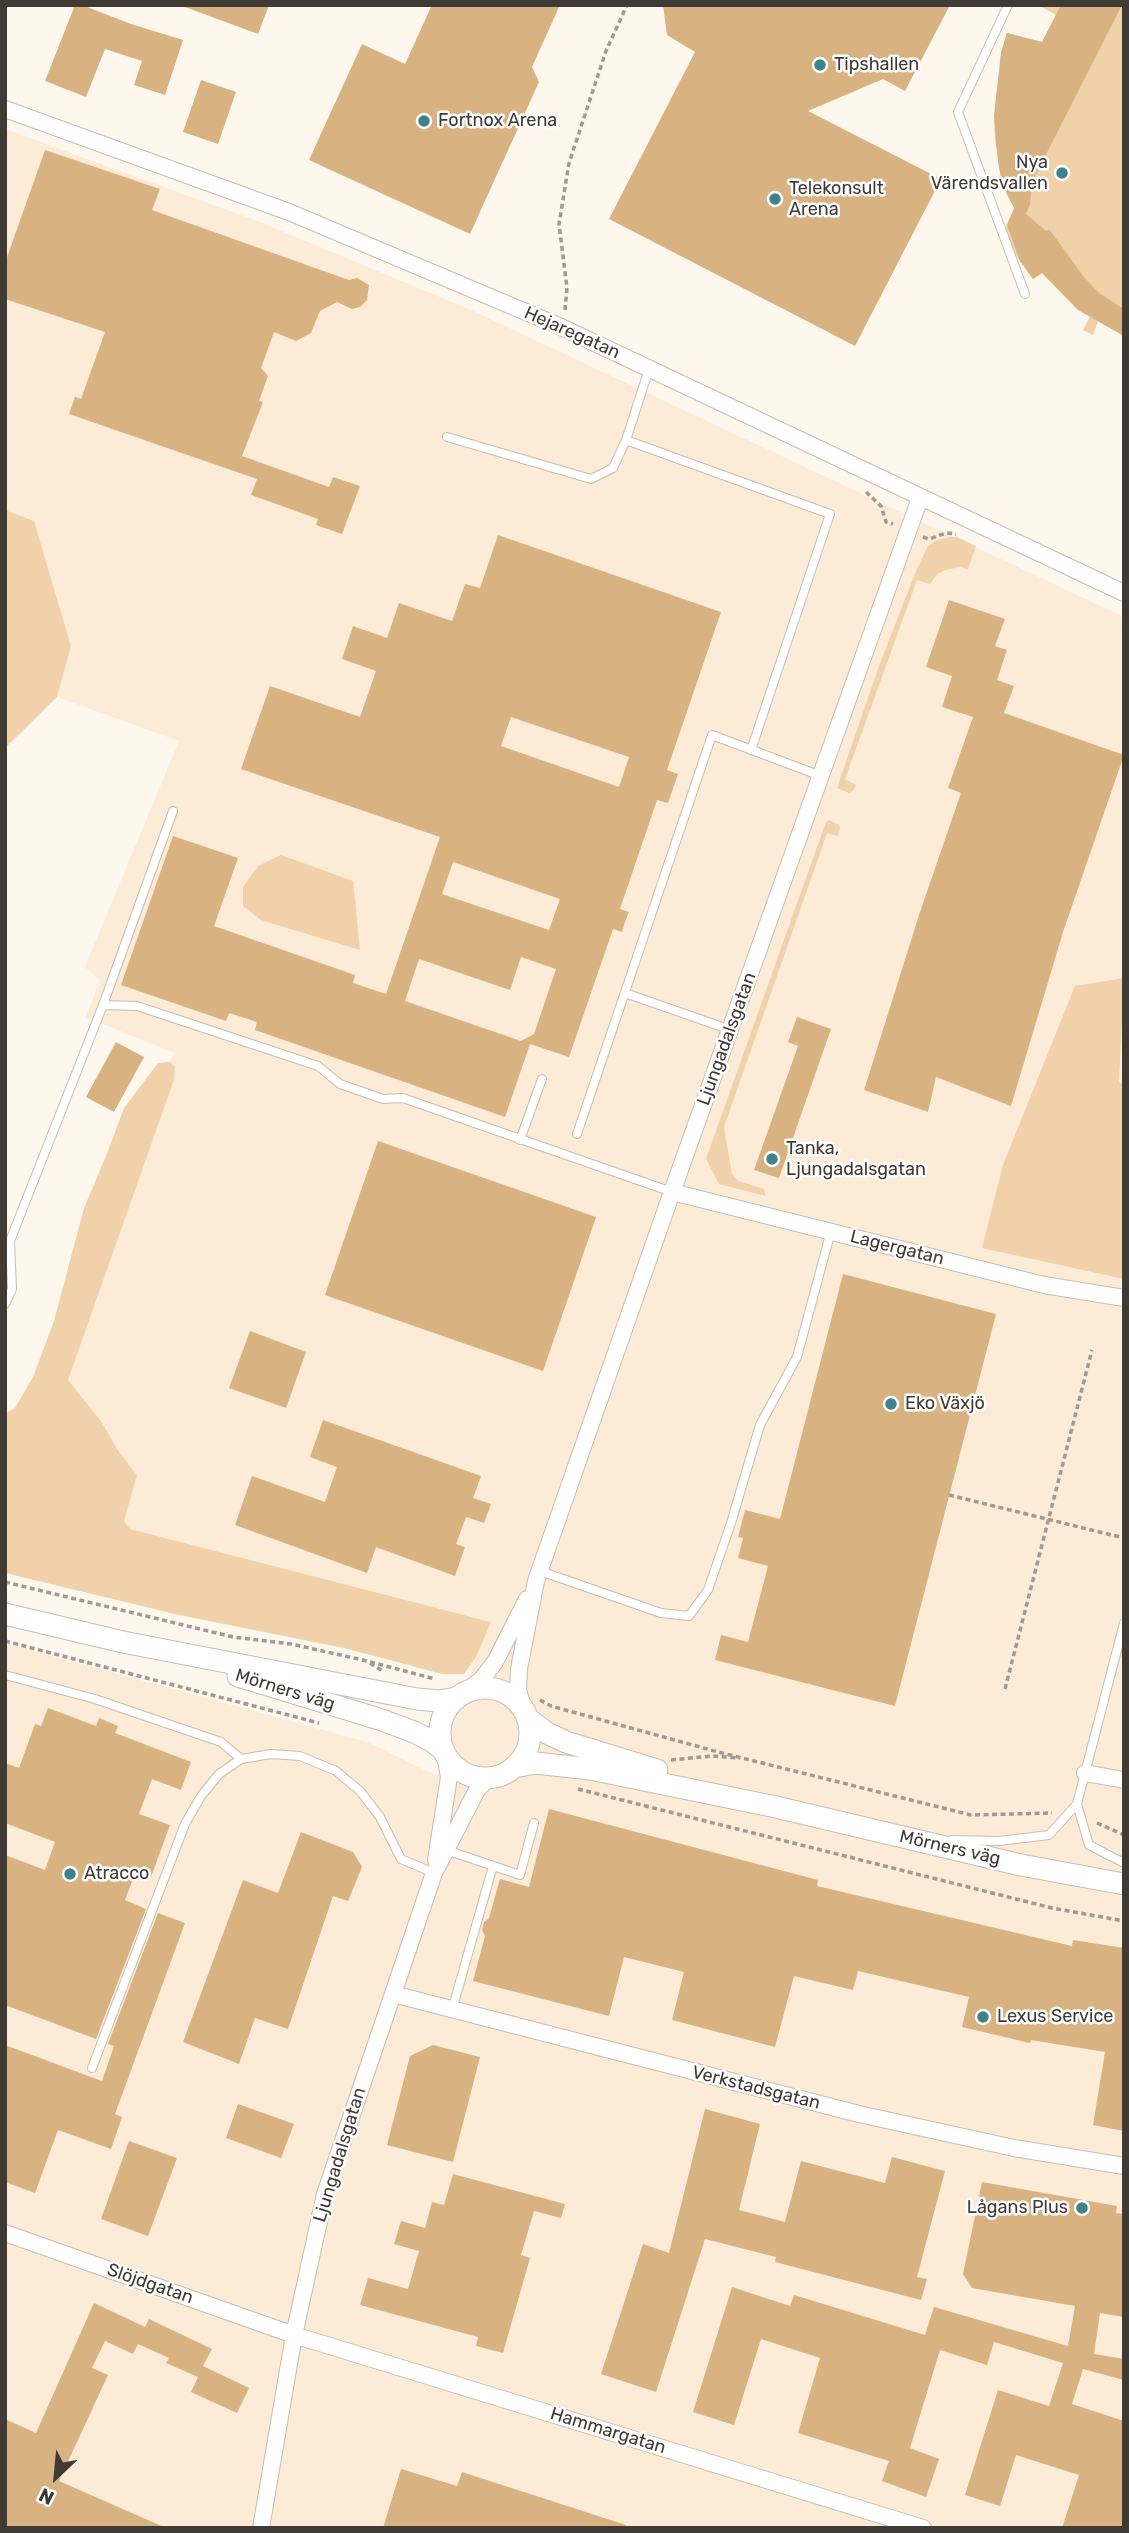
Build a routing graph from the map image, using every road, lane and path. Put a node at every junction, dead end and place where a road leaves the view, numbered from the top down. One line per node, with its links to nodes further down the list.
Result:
1 (627, 5): 5 (path)
2 (1008, 5): 4 (lane)
3 (5, 109): 5 (street, Hejaregatan)
4 (1025, 294)
5 (559, 326): 6 (street, Hejaregatan)
6 (649, 369): 8 (lane); 10 (street, Hejaregatan)
7 (447, 437): 8 (lane)
8 (626, 440): 14 (lane)
9 (855, 486): 11 (path)
10 (920, 498): 11 (street, Ljungadalsgatan); 13 (street, Hejaregatan)
11 (909, 530): 12 (path); 15 (street, Ljungadalsgatan)
12 (960, 534)
13 (1124, 593)
14 (751, 750): 15 (lane); 17 (lane)
15 (821, 776): 19 (street, Ljungadalsgatan)
16 (173, 811): 18 (lane)
17 (625, 993): 19 (lane); 21 (lane)
18 (103, 1005): 22 (lane); 25 (lane)
19 (731, 1030): 23 (street, Ljungadalsgatan)
20 (542, 1079): 22 (lane)
21 (577, 1134)
22 (520, 1140): 23 (lane)
23 (672, 1192): 24 (street, Lagergatan); 32 (street, Ljungadalsgatan)
24 (831, 1231): 26 (street, Lagergatan); 32 (lane)
25 (8, 1243): 27 (lane)
26 (1124, 1298)
27 (5, 1304)
28 (1092, 1350): 30 (path)
29 (949, 1495): 30 (path)
30 (1049, 1520): 31 (path); 40 (path)
31 (1124, 1538)
32 (538, 1576): 41 (street, Ljungadalsgatan); 43 (street, Ljungadalsgatan)
33 (5, 1582): 39 (path)
34 (5, 1614): 37 (main road, Mörners väg)
35 (1124, 1623): 49 (lane)
36 (5, 1641): 42 (path)
37 (123, 1642): 41 (main road, Mörners väg); 44 (main road, Mörners väg)
38 (5, 1675): 45 (lane)
39 (440, 1681)
40 (1005, 1689)
41 (459, 1696): 43 (main road); 44 (main road)
42 (250, 1705)
43 (529, 1707): 47 (path); 48 (main road); 54 (main road, Mörners väg)
44 (444, 1752): 50 (main road); 63 (street, Ljungadalsgatan)
45 (241, 1759): 63 (lane); 68 (lane)
46 (671, 1760): 47 (path)
47 (756, 1760): 55 (path)
48 (513, 1767): 50 (main road); 54 (main road, Mörners väg)
49 (1085, 1773): 51 (street); 53 (lane)
50 (489, 1777): 60 (street, Ljungadalsgatan)
51 (1124, 1780)
52 (616, 1798): 65 (path)
53 (1077, 1804): 55 (lane); 56 (lane)
54 (776, 1807): 59 (main road, Mörners väg)
55 (1067, 1815): 59 (lane)
56 (1082, 1819): 58 (path); 61 (lane)
57 (534, 1824): 62 (lane)
58 (1124, 1835)
59 (911, 1839): 64 (main road, Mörners väg)
60 (446, 1850): 62 (lane); 63 (street, Ljungadalsgatan)
61 (1124, 1863)
62 (494, 1866): 67 (lane)
63 (434, 1873): 66 (street, Ljungadalsgatan)
64 (1124, 1884)
65 (1124, 1921)
66 (393, 1994): 67 (street, Verkstadsgatan); 71 (street, Ljungadalsgatan)
67 (452, 2010): 69 (street, Verkstadsgatan)
68 (92, 2068)
69 (1124, 2166)
70 (5, 2233): 71 (street, Slöjdgatan)
71 (294, 2335): 72 (street, Ljungadalsgatan); 73 (street, Hammargatan)
72 (261, 2528)
73 (923, 2528)

